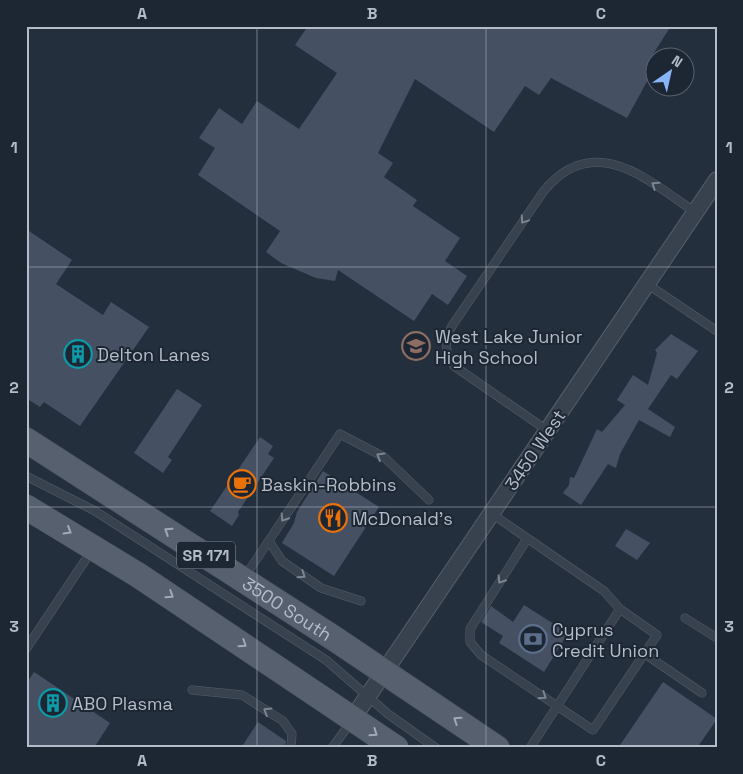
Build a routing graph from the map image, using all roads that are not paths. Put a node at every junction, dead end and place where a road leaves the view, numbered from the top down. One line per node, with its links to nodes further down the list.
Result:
1 (717, 180): 2 (street, 3450 West)
2 (695, 212): 3 (street, 3450 West); 5 (lane, one-way to 5)
3 (647, 284): 4 (lane); 5 (street, 3450 West)
4 (717, 331)
5 (548, 431): 10 (street, 3450 West)
6 (26, 440): 14 (main road, 3500 South / SR 171, one-way to 6)
7 (26, 476): 24 (lane)
8 (428, 500): 12 (lane, one-way to 12)
9 (26, 507): 13 (main road, one-way to 13)
10 (492, 514): 11 (lane); 21 (street, 3450 West)
11 (528, 538): 16 (lane); 25 (lane, one-way to 25)
12 (269, 541): 14 (lane); 15 (lane, one-way to 15)
13 (94, 547): 19 (lane); 26 (main road, one-way to 26)
14 (244, 579): 21 (main road, 3500 South / SR 171)
15 (361, 601)
16 (620, 609): 20 (lane); 25 (lane)
17 (685, 618): 18 (lane)
18 (717, 638)
19 (26, 649)
20 (644, 654): 23 (lane); 25 (lane)
21 (385, 672): 24 (street, 3450 West); 31 (main road, 3500 South / SR 171, one-way to 21)
22 (192, 690): 27 (lane, one-way to 22)
23 (702, 693)
24 (369, 695): 26 (street, 3450 West); 30 (lane)
25 (559, 706): 32 (lane)
26 (353, 718): 28 (lane); 29 (main road, one-way to 29)
27 (291, 748)
28 (332, 748)
29 (396, 748)
30 (436, 748)
31 (497, 748)
32 (530, 748)

